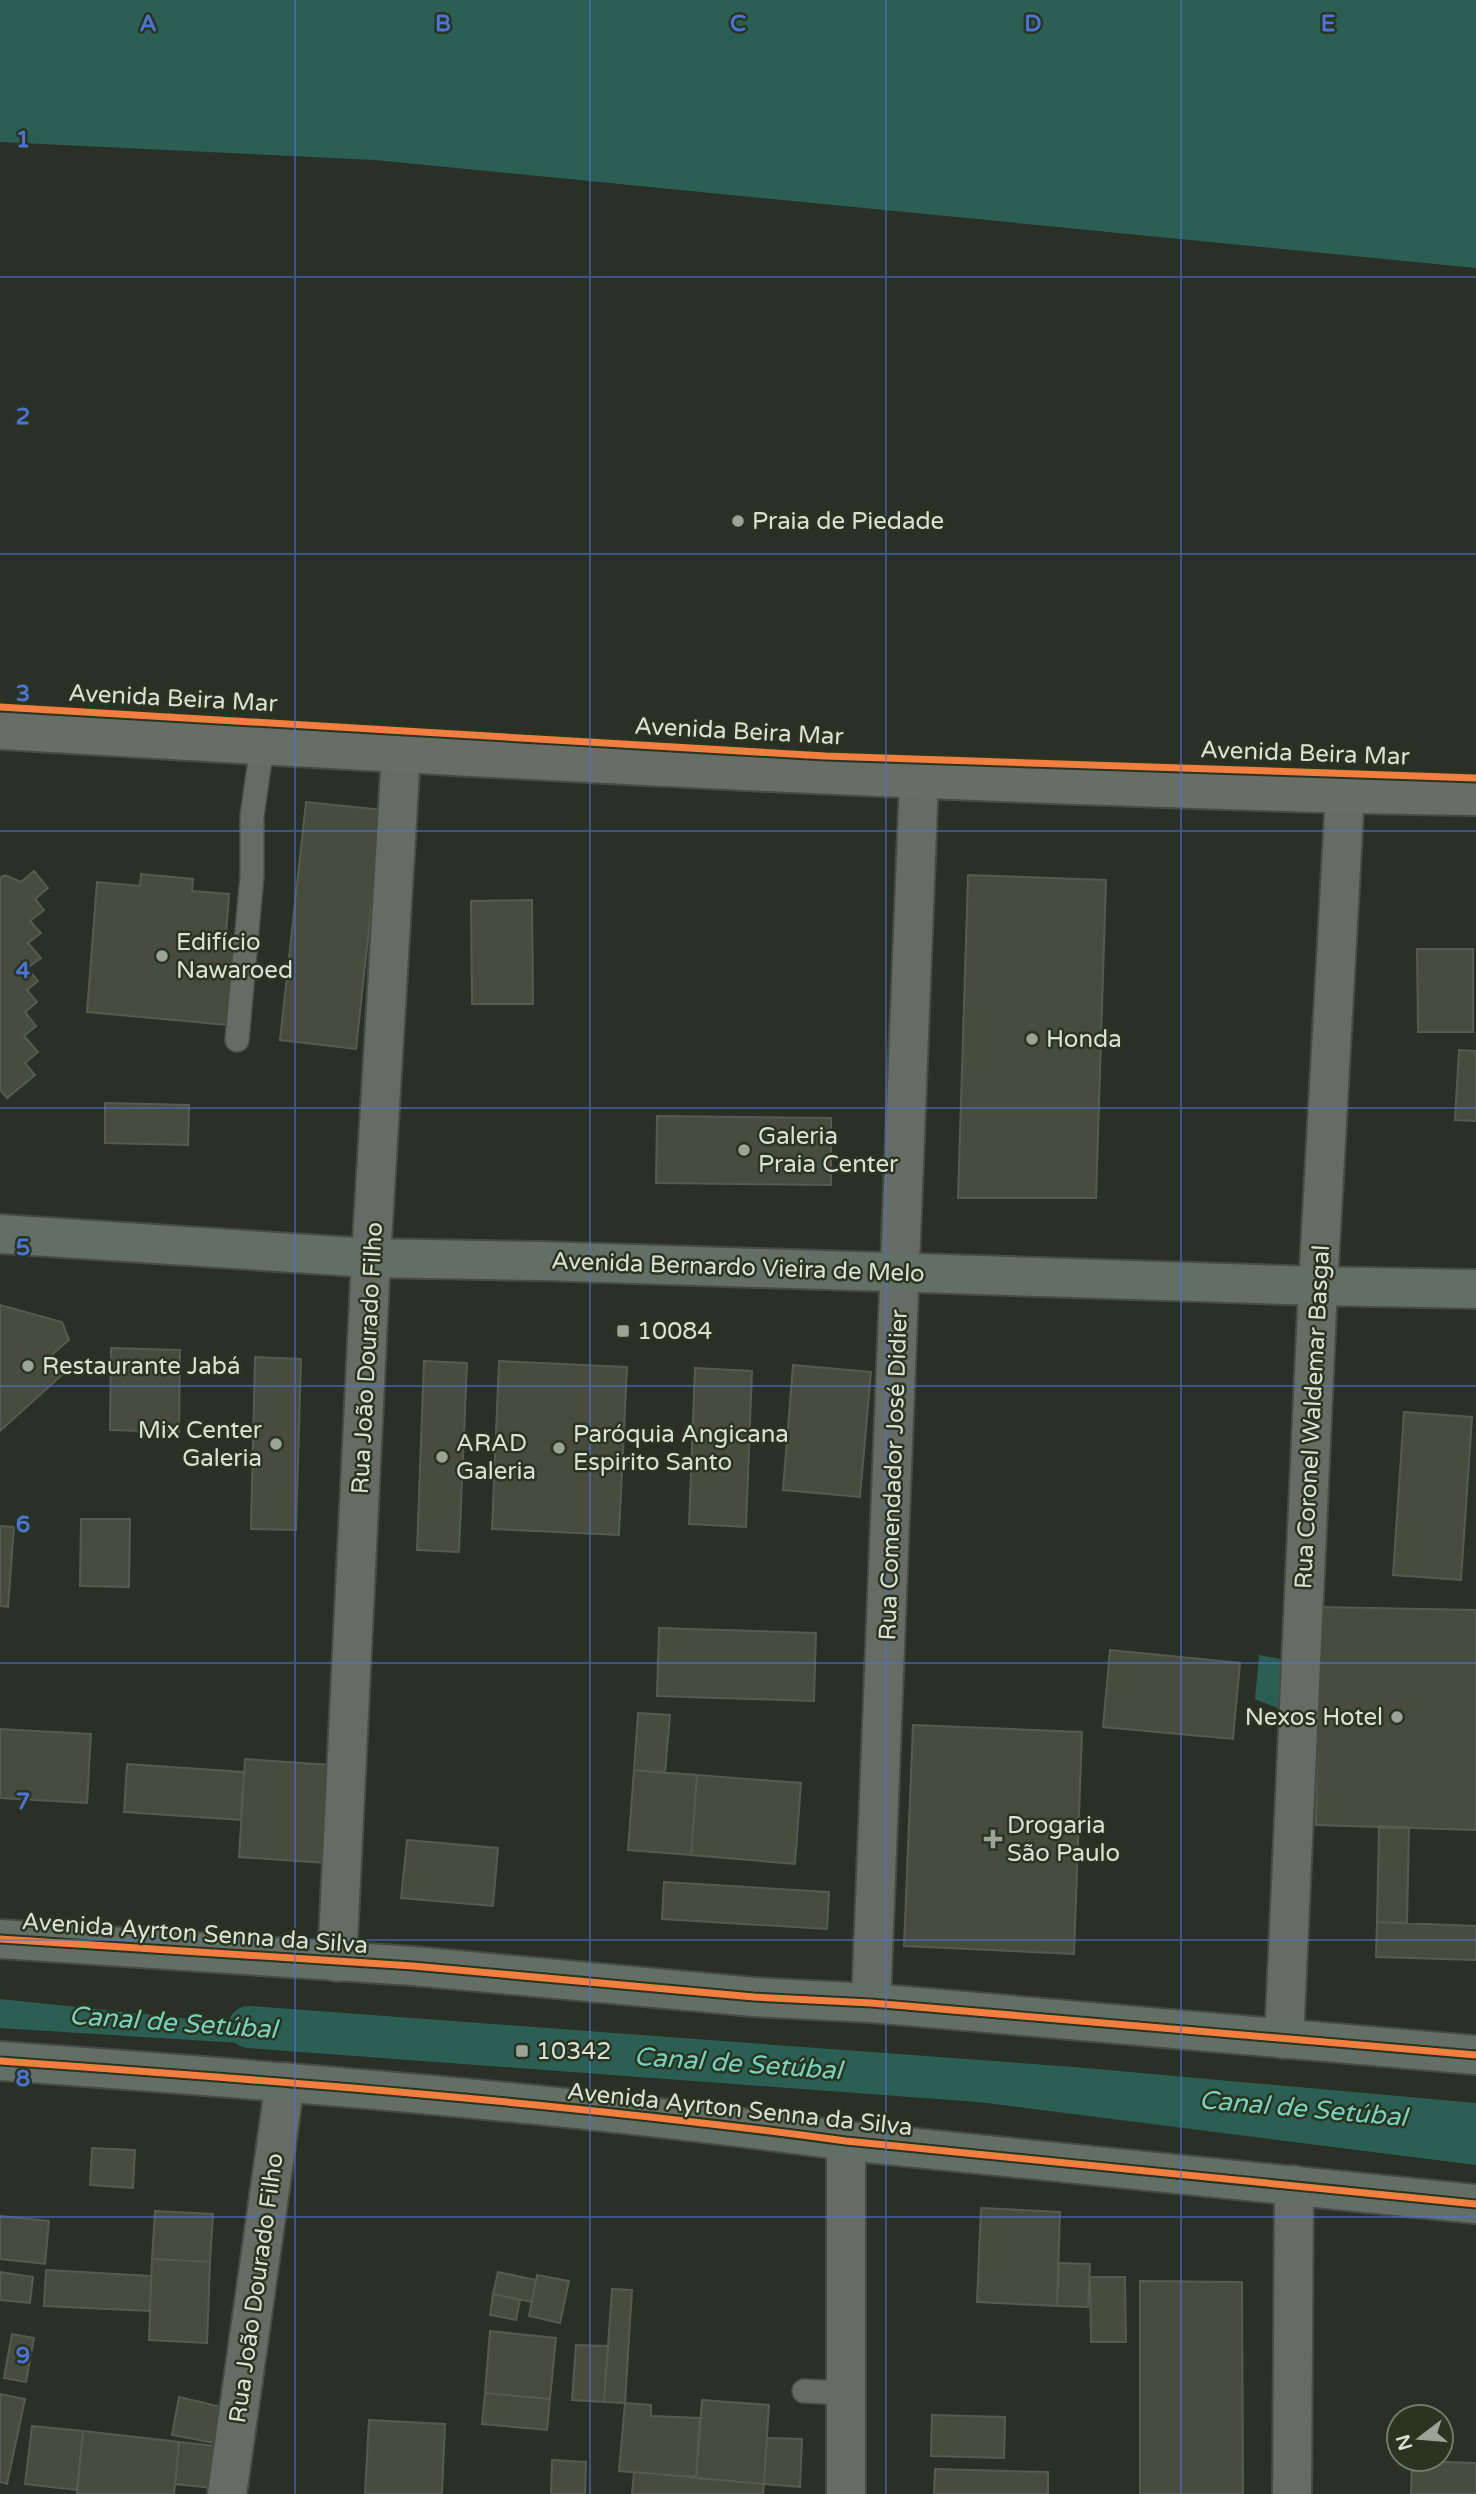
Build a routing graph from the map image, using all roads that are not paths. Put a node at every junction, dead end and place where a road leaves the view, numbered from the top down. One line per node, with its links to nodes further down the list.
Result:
1 (0, 730): 2 (main road, Avenida Beira Mar)
2 (262, 746): 3 (main road, Avenida Beira Mar); 7 (lane)
3 (401, 754): 4 (main road, Avenida Beira Mar); 9 (street, Rua João Dourado Filho)
4 (919, 780): 5 (main road, Avenida Beira Mar); 10 (street, Rua Comendador José Didier)
5 (1345, 795): 6 (main road, Avenida Beira Mar); 11 (street, Rua Coronel Waldemar Basgal)
6 (1476, 796)
7 (237, 1040)
8 (0, 1234): 9 (main road, Avenida Bernardo Vieira de Melo)
9 (371, 1258): 10 (main road, Avenida Bernardo Vieira de Melo); 14 (street, Rua João Dourado Filho)
10 (901, 1272): 11 (main road, Avenida Bernardo Vieira de Melo); 15 (street, Rua Comendador José Didier)
11 (1318, 1286): 12 (main road, Avenida Bernardo Vieira de Melo); 16 (street, Rua Coronel Waldemar Basgal)
12 (1476, 1289)
13 (0, 1939): 14 (main road, Avenida Ayrton Senna da Silva)
14 (337, 1962): 15 (main road, Avenida Ayrton Senna da Silva)
15 (871, 2003): 16 (main road, Avenida Ayrton Senna da Silva)
16 (1284, 2039): 17 (main road, Avenida Ayrton Senna da Silva)
17 (1476, 2055)
18 (0, 2061): 19 (main road, Avenida Ayrton Senna da Silva)
19 (285, 2082): 20 (main road, Avenida Ayrton Senna da Silva); 25 (street, Rua João Dourado Filho)
20 (846, 2141): 21 (main road, Avenida Ayrton Senna da Silva); 24 (street)
21 (1294, 2185): 22 (main road, Avenida Ayrton Senna da Silva); 27 (street)
22 (1476, 2204)
23 (804, 2391): 24 (lane)
24 (846, 2393): 26 (street)
25 (227, 2494)
26 (846, 2494)
27 (1292, 2494)

